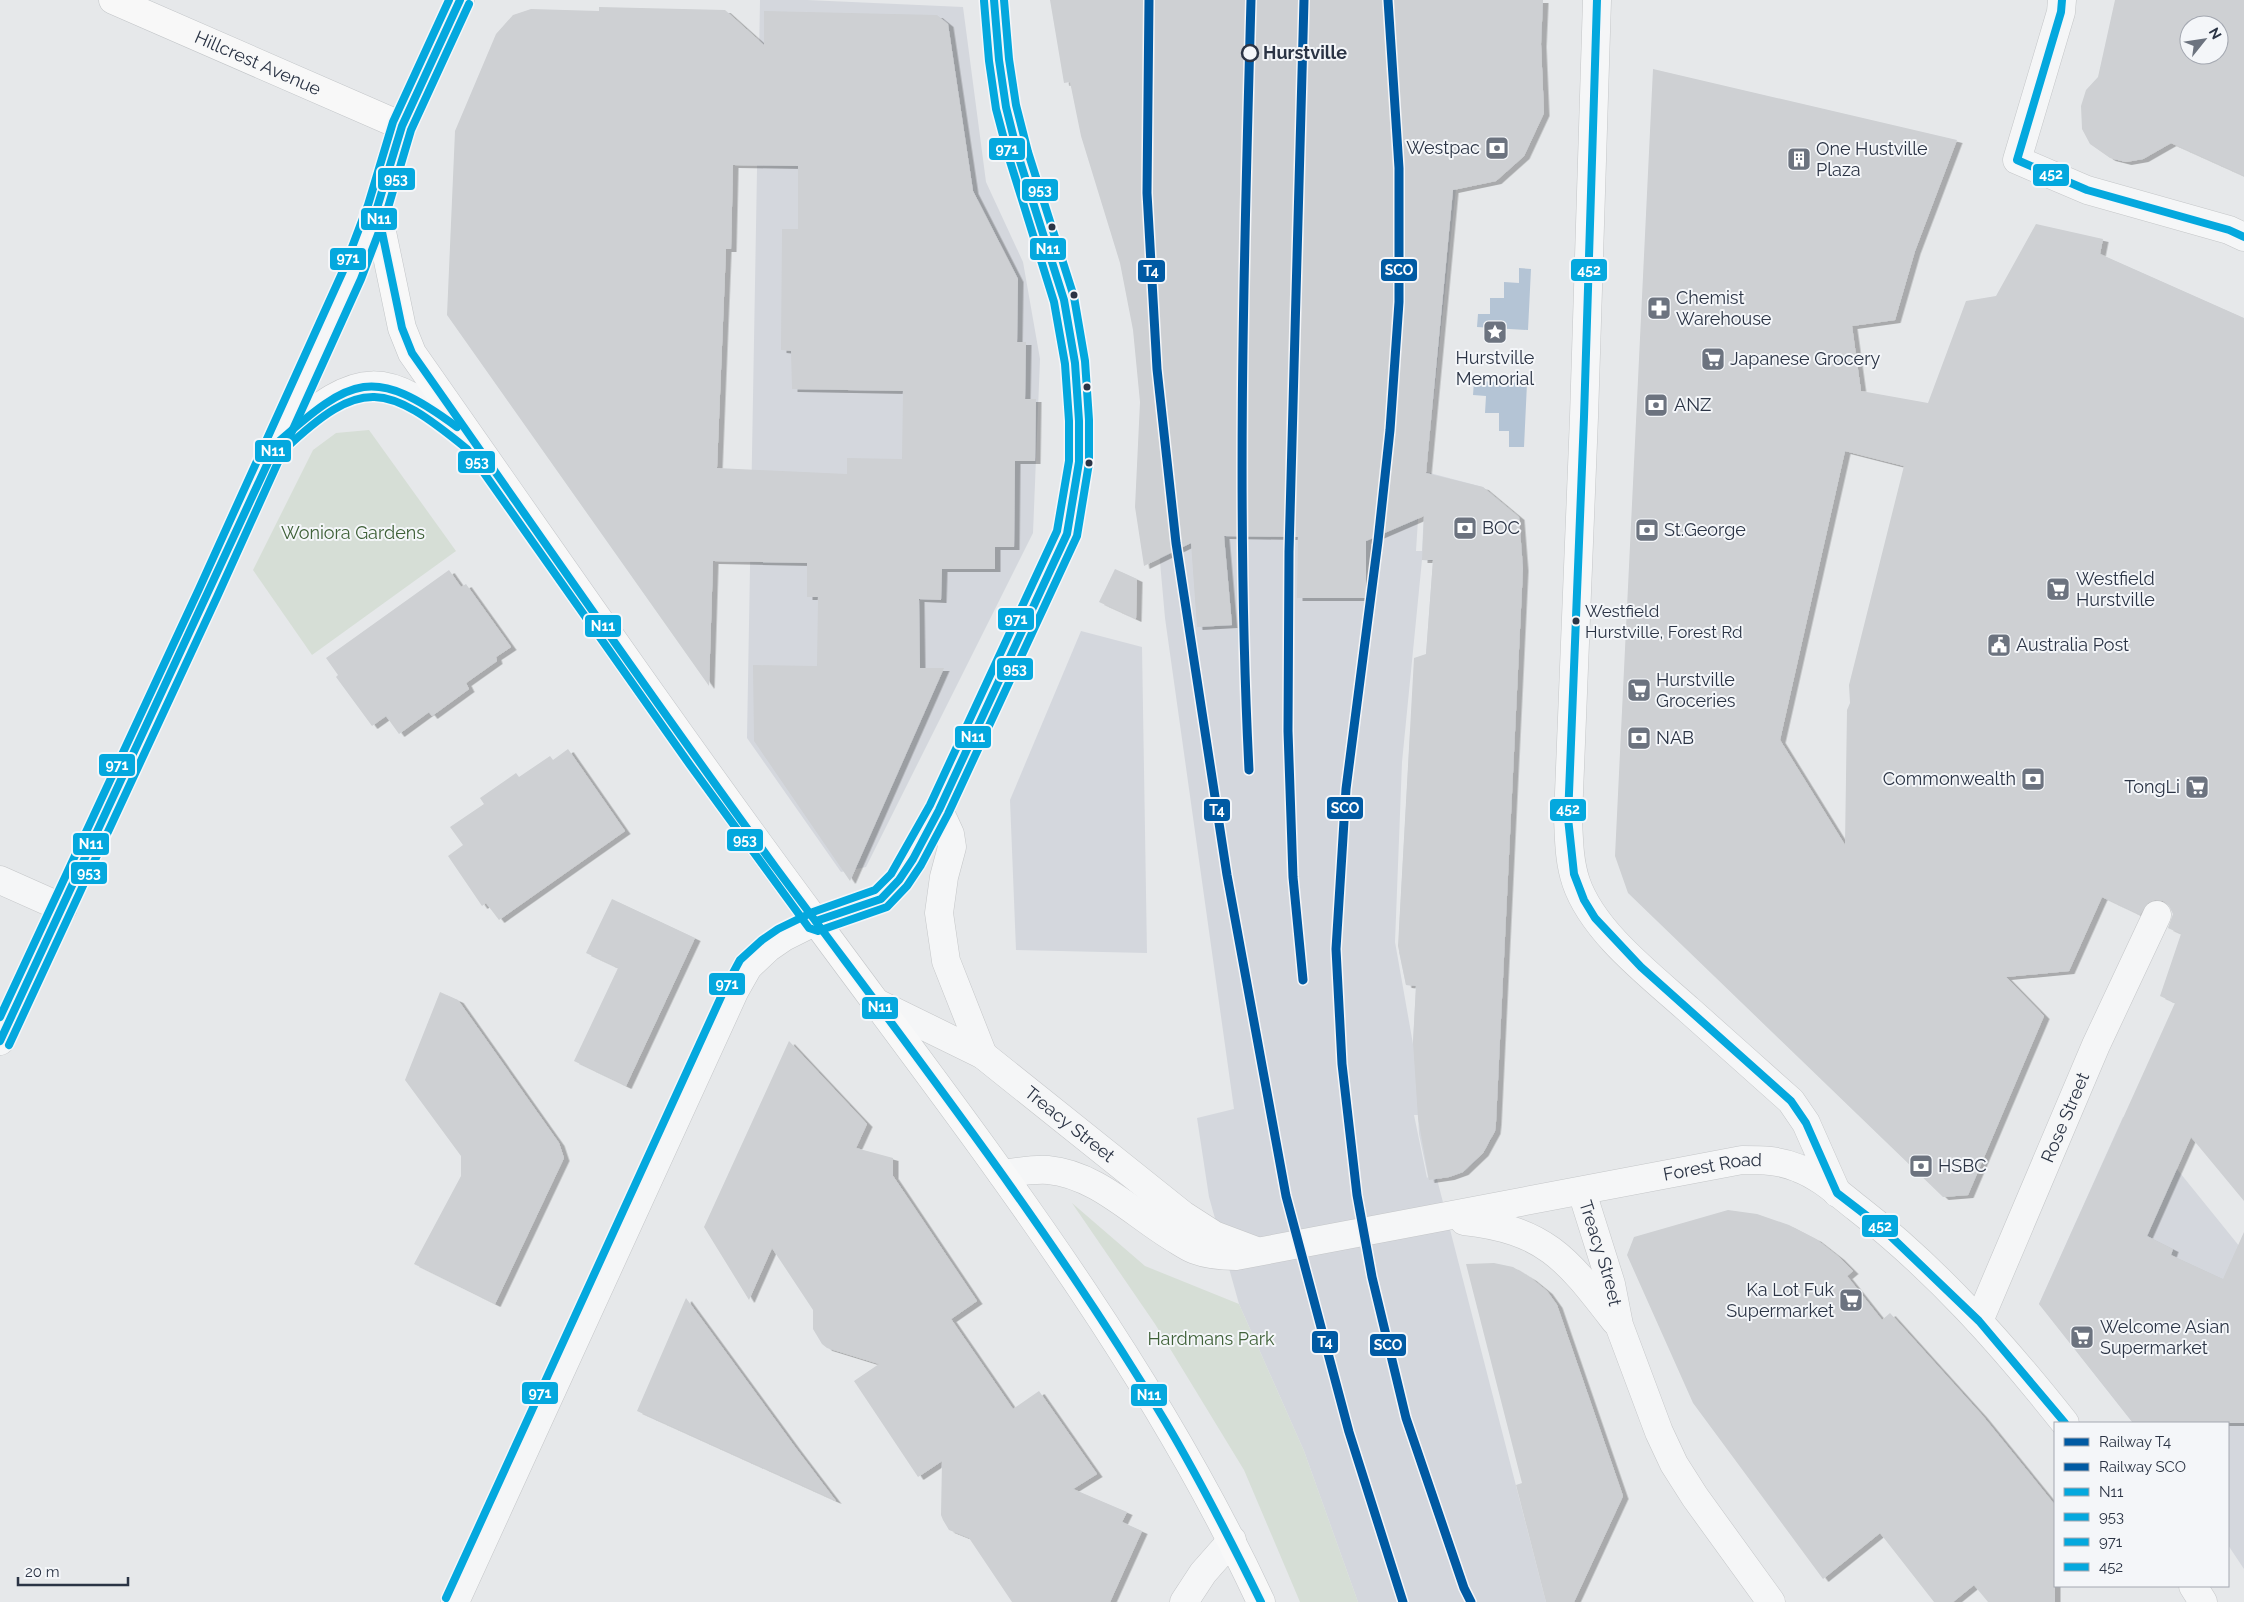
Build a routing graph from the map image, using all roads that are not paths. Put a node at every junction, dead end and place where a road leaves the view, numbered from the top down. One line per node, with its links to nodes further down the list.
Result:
1 (113, 0): 6 (main road, Hillcrest Avenue)
2 (460, 0): 6 (main road)
3 (994, 0): 11 (street)
4 (1597, 0): 21 (street, Forest Road)
5 (2062, 0): 8 (street)
6 (402, 126): 7 (main road)
7 (377, 208): 9 (main road); 10 (street)
8 (2244, 237)
9 (474, 442): 10 (street); 15 (main road)
10 (277, 443): 13 (street)
11 (939, 810): 15 (street); 18 (street)
12 (0, 880): 13 (street)
13 (62, 908): 17 (street)
14 (2157, 915): 24 (street, Rose Street)
15 (816, 921): 16 (main road); 29 (street)
16 (877, 1003): 18 (street, Treacy Street); 19 (main road)
17 (0, 1041)
18 (983, 1054): 23 (street, Treacy Street)
19 (1002, 1174): 23 (street, Treacy Street); 27 (main road)
20 (1582, 1192): 21 (street, Forest Road); 22 (street, Treacy Street); 25 (street, Treacy Street)
21 (1837, 1192): 24 (street, Forest Road)
22 (1440, 1219): 23 (street, Treacy Street); 25 (street)
23 (1258, 1251)
24 (1980, 1321): 26 (street, Forest Road)
25 (1619, 1325): 32 (street, Treacy Street)
26 (2064, 1422)
27 (1232, 1540): 30 (street); 31 (main road)
28 (2194, 1587): 33 (street)
29 (454, 1602)
30 (1184, 1602)
31 (1261, 1602)
32 (1771, 1602)
33 (2203, 1602)

